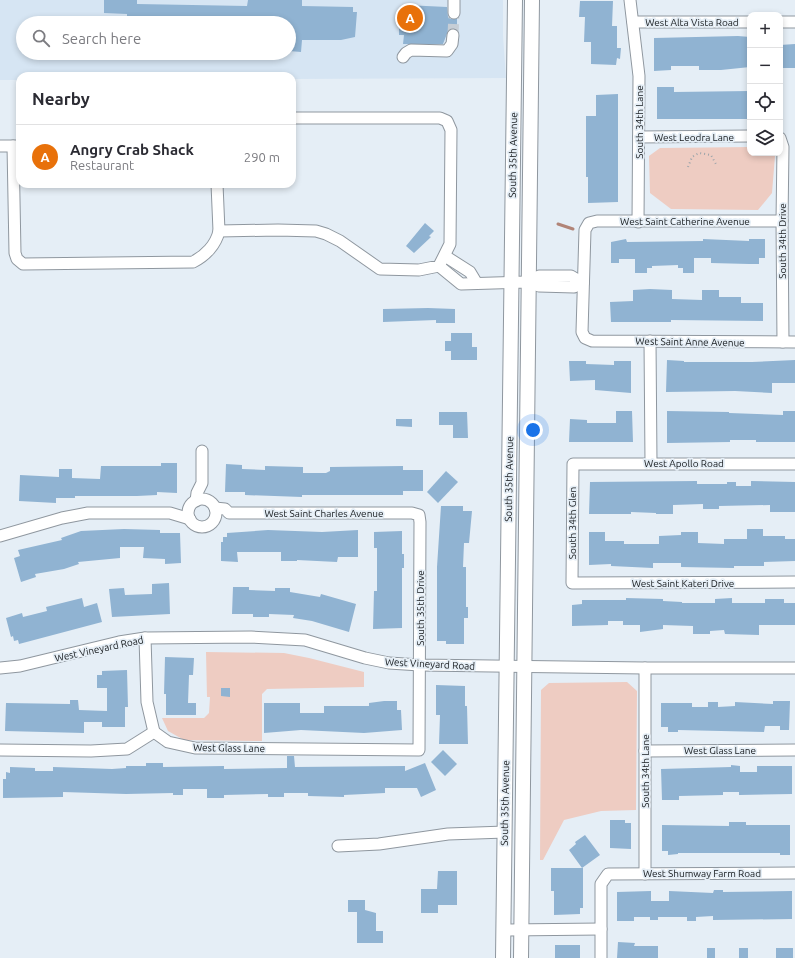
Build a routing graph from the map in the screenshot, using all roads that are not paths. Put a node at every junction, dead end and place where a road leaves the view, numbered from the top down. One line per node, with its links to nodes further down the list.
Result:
1 (454, 0): 5 (street)
2 (515, 0): 24 (main road, South 35th Avenue)
3 (532, 0): 26 (main road, South 35th Avenue)
4 (630, 0): 6 (street)
5 (454, 13)
6 (633, 22): 7 (street, West Alta Vista Road); 14 (street, South 34th Lane)
7 (747, 22)
8 (783, 22): 9 (street)
9 (795, 22)
10 (453, 35): 11 (street)
11 (403, 57)
12 (296, 118): 22 (street)
13 (747, 136): 14 (street, West Leodra Lane)
14 (639, 137): 20 (street, South 34th Lane)
15 (0, 146): 16 (street)
16 (16, 146): 21 (street)
17 (783, 156): 19 (street, South 34th Drive)
18 (217, 188): 21 (street)
19 (782, 221): 20 (street, West Saint Catherine Avenue); 29 (street, South 34th Drive)
20 (638, 222): 27 (street, West Saint Catherine Avenue)
21 (219, 232): 23 (street)
22 (445, 256): 23 (street); 25 (street)
23 (439, 266): 25 (street)
24 (511, 281): 25 (street); 26 (street); 46 (main road, South 35th Avenue)
25 (476, 282)
26 (528, 282): 27 (street); 47 (main road, South 35th Avenue)
27 (583, 283): 28 (street, West Saint Anne Avenue)
28 (650, 341): 29 (street, West Saint Anne Avenue); 32 (street)
29 (783, 342): 30 (street, West Saint Anne Avenue)
30 (795, 342)
31 (202, 451): 35 (street)
32 (651, 463): 33 (street, West Apollo Road); 34 (street, West Apollo Road)
33 (573, 464): 43 (street, South 34th Glen)
34 (795, 464)
35 (202, 482): 36 (street); 37 (street)
36 (194, 504): 37 (street); 38 (street); 40 (street)
37 (213, 509): 39 (street, West Saint Charles Avenue); 40 (street)
38 (170, 513): 40 (street); 41 (street)
39 (419, 515): 45 (street, South 35th Drive)
40 (190, 518)
41 (0, 536)
42 (795, 582): 43 (street, West Saint Kateri Drive)
43 (572, 583)
44 (145, 638): 45 (street, West Vineyard Road); 48 (street, West Vineyard Road); 51 (street)
45 (420, 665): 46 (street, West Vineyard Road); 53 (street, South 35th Drive)
46 (507, 667): 47 (street, West Vineyard Road); 56 (main road, South 35th Avenue)
47 (524, 667): 49 (street, West Vineyard Road); 61 (main road, South 35th Avenue)
48 (0, 668)
49 (645, 668): 50 (street, West Vineyard Road); 55 (street, South 34th Lane)
50 (795, 668)
51 (154, 732): 52 (street); 53 (street, West Glass Lane)
52 (0, 750)
53 (419, 750)
54 (795, 750): 55 (street, West Glass Lane)
55 (645, 751): 59 (street, South 34th Lane)
56 (505, 832): 57 (street); 60 (main road, South 35th Avenue)
57 (338, 846)
58 (795, 873): 59 (street, West Shumway Farm Road)
59 (645, 874): 62 (street, West Shumway Farm Road)
60 (503, 930): 61 (street); 63 (main road, South 35th Avenue)
61 (521, 930): 62 (street); 64 (main road, South 35th Avenue)
62 (601, 930): 65 (street)
63 (503, 958)
64 (521, 958)
65 (601, 958)

